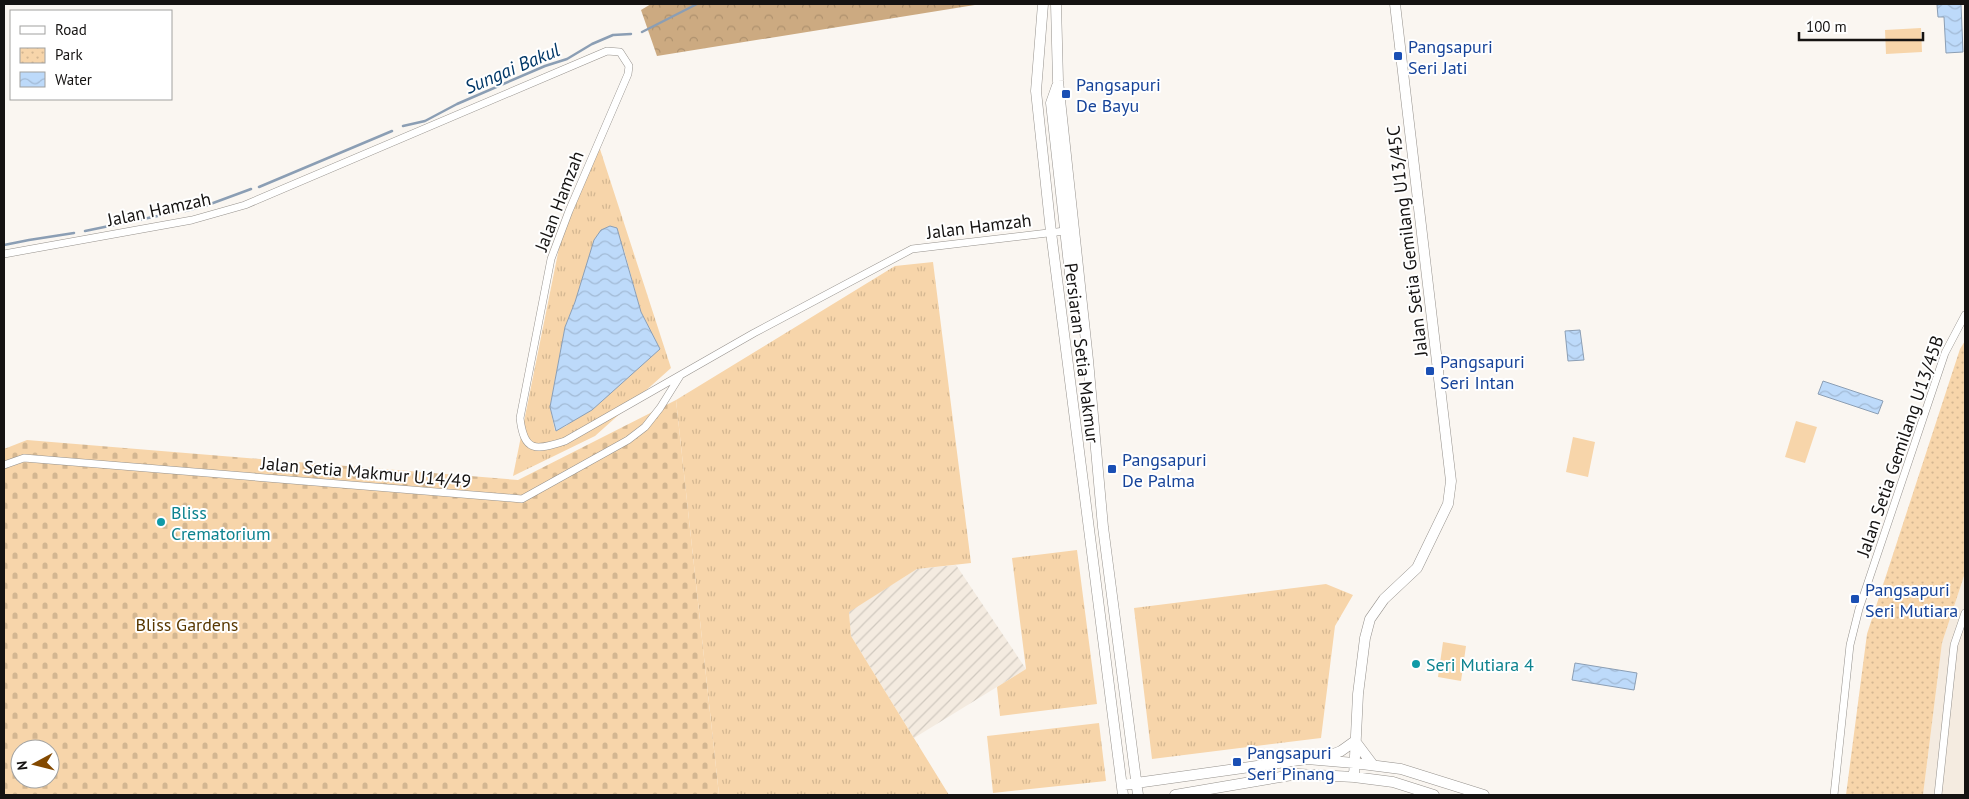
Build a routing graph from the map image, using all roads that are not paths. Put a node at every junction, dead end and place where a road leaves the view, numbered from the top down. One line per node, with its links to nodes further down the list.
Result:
1 (1042, 4): 6 (street, Persiaran Setia Makmur)
2 (1056, 4): 4 (street, Persiaran Setia Makmur)
3 (1395, 4): 13 (street, Jalan Setia Gemilang U13/45C)
4 (1058, 81): 5 (street); 9 (street, Persiaran Setia Makmur)
5 (1065, 230): 6 (street, Jalan Hamzah); 9 (street)
6 (1051, 232): 10 (street, Jalan Hamzah); 19 (street, Persiaran Setia Makmur)
7 (4, 254): 10 (street, Jalan Hamzah)
8 (1965, 315): 24 (street, Jalan Setia Gemilang U13/45B)
9 (1084, 320): 18 (street, Persiaran Setia Makmur)
10 (680, 375): 11 (street, Jalan Setia Makmur U14/49)
11 (4, 465)
12 (1965, 612): 25 (street)
13 (1356, 740): 14 (street); 15 (street, Jalan Setia Gemilang U13/45C); 16 (street)
14 (1319, 760): 15 (street); 18 (street)
15 (1354, 763): 16 (street); 17 (street, Jalan Setia Gemilang U13/45C)
16 (1373, 765): 23 (street)
17 (1354, 777): 21 (street); 22 (street)
18 (1137, 783): 19 (street); 20 (street, Persiaran Setia Makmur)
19 (1123, 790)
20 (1138, 795)
21 (1175, 795)
22 (1434, 795)
23 (1484, 795)
24 (1834, 795)
25 (1938, 795)

